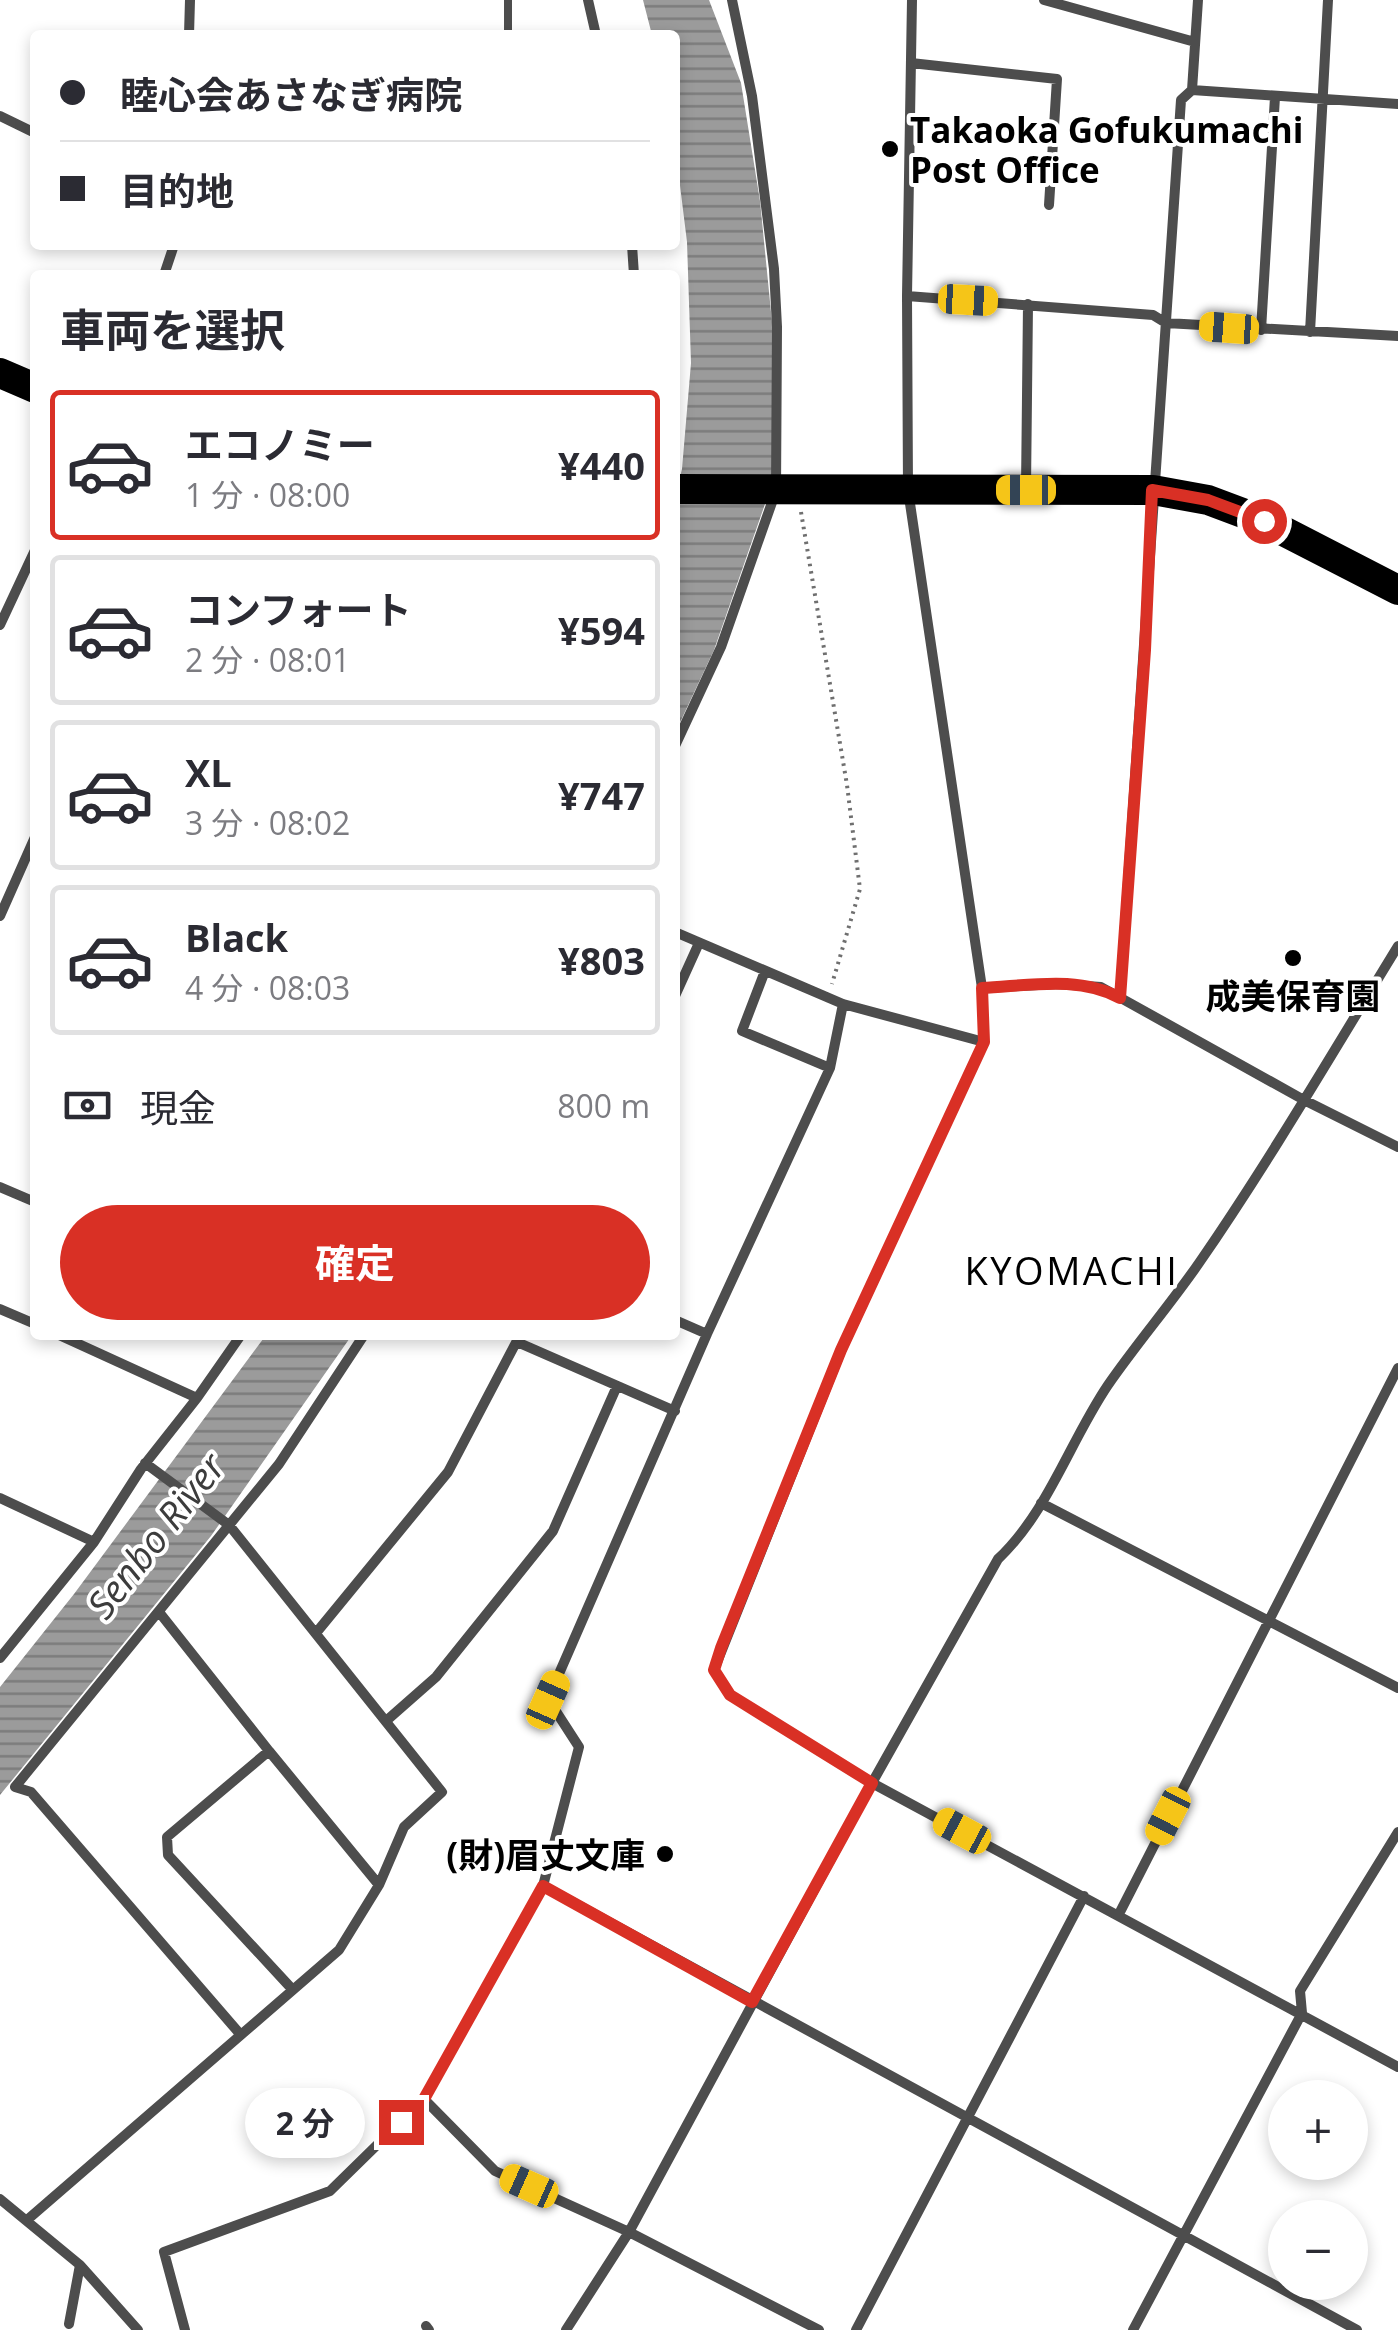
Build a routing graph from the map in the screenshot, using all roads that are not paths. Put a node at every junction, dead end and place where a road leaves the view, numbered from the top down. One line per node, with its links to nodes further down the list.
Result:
1 (190, 0): 9 (street)
2 (508, 0): 10 (lane)
3 (588, 0): 11 (street)
4 (732, 0): 30 (street)
5 (912, 0): 13 (street)
6 (1044, 0): 12 (street)
7 (1198, 0): 12 (street)
8 (1328, 0): 16 (street)
9 (190, 30)
10 (508, 30)
11 (595, 30)
12 (1195, 42): 14 (street)
13 (911, 63): 20 (street); 21 (street)
14 (1192, 90): 15 (street); 23 (street)
15 (1275, 97): 16 (street); 24 (street)
16 (1323, 100): 17 (street); 25 (street)
17 (1398, 104)
18 (0, 116): 19 (street)
19 (30, 131)
20 (1049, 205)
21 (907, 296): 22 (street); 31 (street)
22 (1028, 304): 23 (street); 32 (street)
23 (1166, 323): 24 (street); 33 (street)
24 (1261, 330): 25 (street)
25 (1310, 332): 26 (street)
26 (1398, 336)
27 (0, 373): 28 (highway)
28 (30, 386)
29 (680, 489): 30 (highway)
30 (780, 490): 31 (highway); 37 (street)
31 (908, 490): 32 (highway); 45 (street)
32 (1026, 490): 33 (highway)
33 (1152, 490): 35 (highway); 46 (street)
34 (30, 561): 36 (street)
35 (1398, 590)
36 (0, 625)
37 (680, 735)
38 (30, 848): 39 (street)
39 (0, 916)
40 (680, 934): 41 (street)
41 (699, 943): 43 (street); 44 (street)
42 (1398, 946): 50 (street)
43 (765, 971): 47 (street); 49 (street)
44 (680, 985)
45 (982, 988): 46 (street); 48 (street)
46 (1120, 998): 50 (street)
47 (843, 1004): 48 (street); 49 (street)
48 (984, 1042): 79 (street)
49 (830, 1068): 57 (street)
50 (1304, 1100): 51 (street); 69 (street)
51 (1398, 1147)
52 (0, 1186): 53 (street)
53 (30, 1200)
54 (0, 1308): 55 (street)
55 (30, 1322)
56 (680, 1322): 57 (street)
57 (706, 1334): 66 (street)
58 (69, 1340): 65 (street)
59 (238, 1340): 65 (street)
60 (361, 1340): 70 (street)
61 (518, 1340): 74 (street)
62 (523, 1340): 64 (street)
63 (1398, 1368): 73 (street)
64 (617, 1386): 66 (street); 77 (street)
65 (197, 1398): 67 (street)
66 (674, 1411): 82 (street)
67 (146, 1463): 70 (street); 71 (street)
68 (0, 1498): 71 (street)
69 (1040, 1503): 73 (street); 79 (street)
70 (227, 1522): 72 (street); 74 (street)
71 (94, 1542): 75 (street)
72 (158, 1612): 78 (street); 88 (street)
73 (1267, 1622): 76 (street); 84 (street)
74 (316, 1632): 77 (street)
75 (0, 1658)
76 (1398, 1688)
77 (386, 1721): 81 (street)
78 (268, 1751): 81 (street); 85 (street)
79 (872, 1783): 83 (street); 86 (street)
80 (1398, 1832): 87 (street)
81 (379, 1885): 85 (street)
82 (543, 1886): 86 (street); 90 (street)
83 (1084, 1896): 84 (street); 91 (street)
84 (1119, 1914): 87 (street)
85 (292, 1990): 88 (street)
86 (752, 2002): 91 (street); 94 (street)
87 (1302, 2013): 89 (street); 95 (street)
88 (240, 2034): 93 (street)
89 (1398, 2067)
90 (424, 2099): 94 (street); 99 (street)
91 (967, 2116): 95 (street); 102 (street)
92 (0, 2199): 93 (street)
93 (27, 2220): 96 (street)
94 (629, 2232): 100 (street); 101 (street)
95 (1185, 2234): 103 (street); 104 (street)
96 (80, 2266): 97 (street); 98 (street)
97 (69, 2324)
98 (138, 2330)
99 (185, 2330)
100 (566, 2330)
101 (819, 2330)
102 (856, 2330)
103 (1133, 2330)
104 (1358, 2330)

